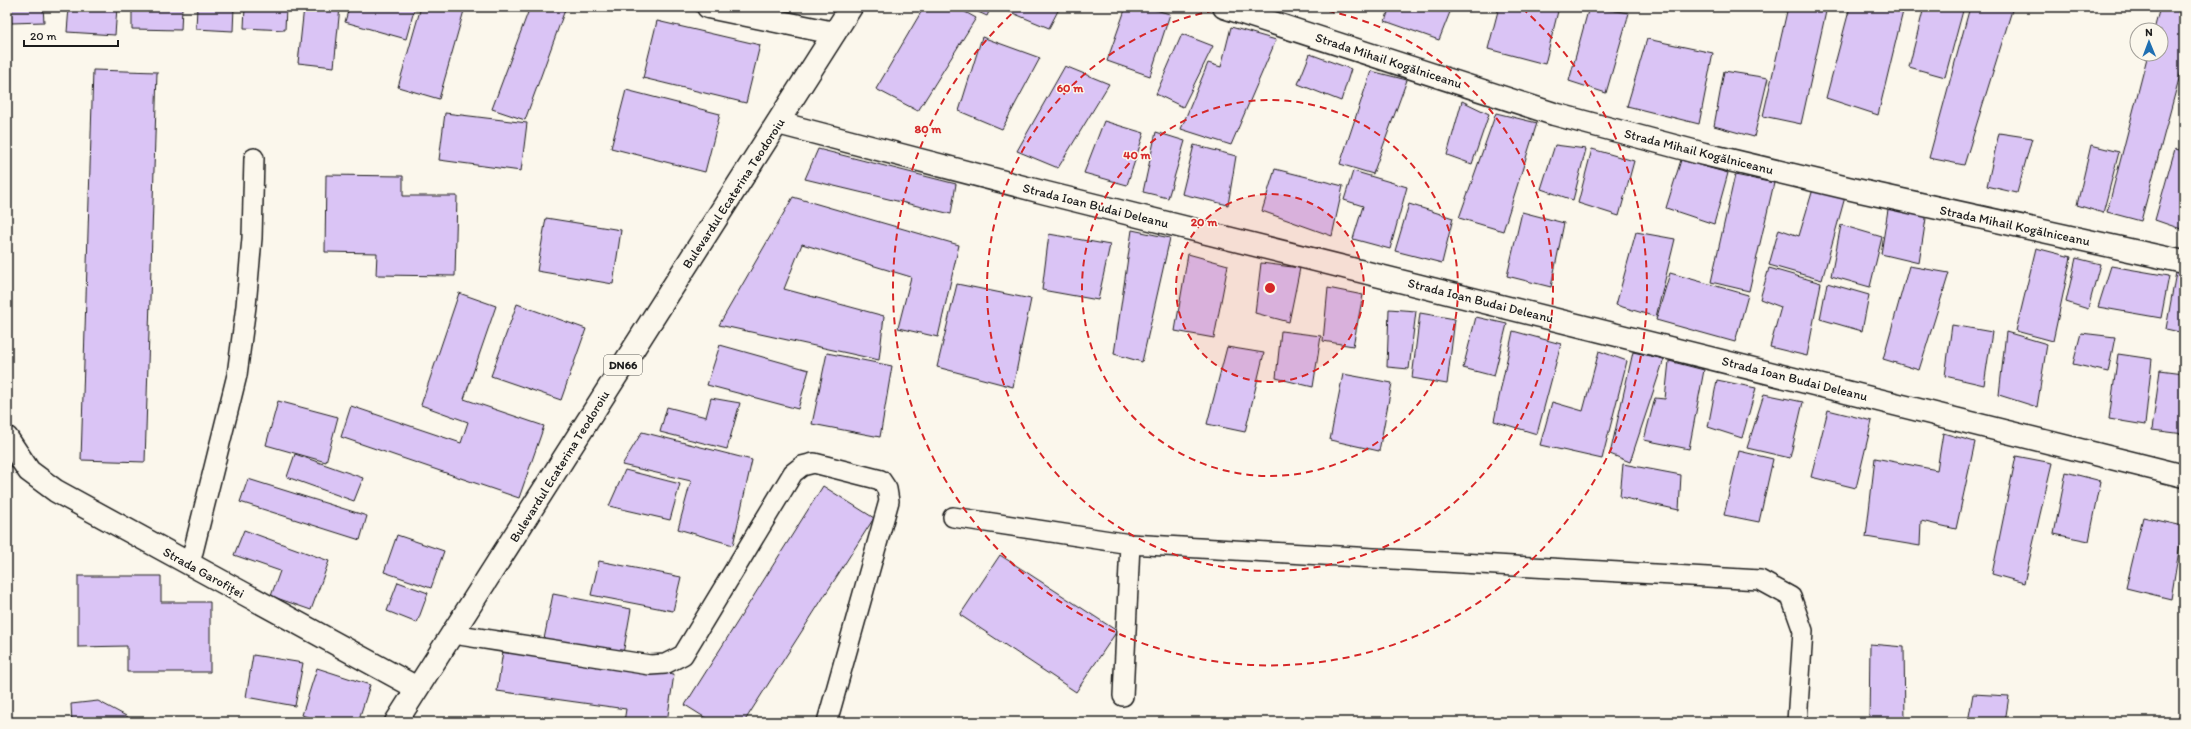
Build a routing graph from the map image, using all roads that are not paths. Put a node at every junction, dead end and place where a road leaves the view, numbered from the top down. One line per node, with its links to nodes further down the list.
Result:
1 (708, 7): 4 (street)
2 (851, 7): 4 (street, Bulevardul Ecaterina Teodoroiu / DN66)
3 (1224, 7): 7 (street, Strada Mihail Kogălniceanu)
4 (834, 33): 5 (street, Bulevardul Ecaterina Teodoroiu / DN66)
5 (778, 123): 9 (street, Strada Ioan Budai Deleanu); 13 (street, Bulevardul Ecaterina Teodoroiu / DN66)
6 (254, 158): 12 (lane)
7 (2184, 262)
8 (7, 438): 12 (street, Strada Garofiței)
9 (2184, 476)
10 (953, 517): 11 (lane)
11 (1130, 544): 15 (lane); 18 (lane)
12 (190, 564): 14 (street, Strada Garofiței)
13 (452, 634): 14 (street, Bulevardul Ecaterina Teodoroiu / DN66); 17 (lane)
14 (417, 688): 16 (street, Bulevardul Ecaterina Teodoroiu / DN66)
15 (1123, 696)
16 (396, 722)
17 (827, 722)
18 (1797, 722)

